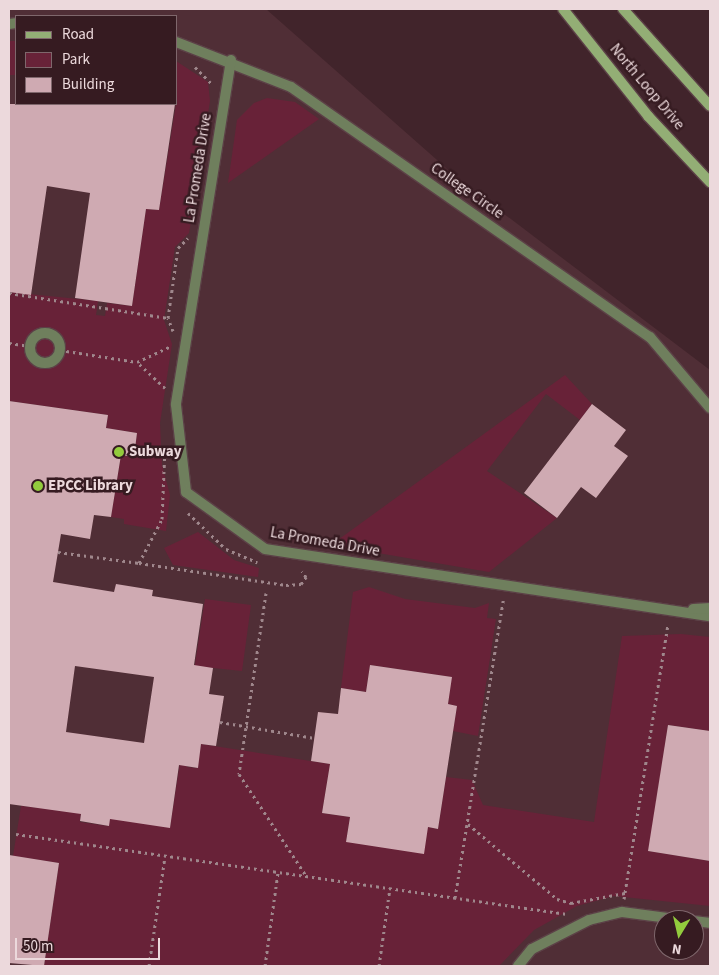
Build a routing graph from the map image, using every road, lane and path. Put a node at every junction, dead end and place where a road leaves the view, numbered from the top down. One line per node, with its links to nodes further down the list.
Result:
1 (563, 9): 8 (main road, North Loop Drive)
2 (623, 9): 7 (main road)
3 (178, 43): 4 (street, College Circle)
4 (231, 60): 19 (street, College Circle); 28 (street, La Promeda Drive)
5 (191, 64): 6 (path)
6 (212, 88)
7 (710, 106)
8 (710, 182)
9 (192, 234): 11 (path)
10 (9, 293): 11 (path)
11 (168, 318): 12 (path)
12 (174, 335)
13 (9, 342): 14 (path)
14 (30, 346): 15 (street); 15 (street)
15 (60, 350): 17 (path)
16 (174, 354): 17 (path)
17 (137, 362): 18 (path)
18 (170, 382)
19 (710, 408)
20 (164, 440): 21 (path)
21 (165, 465): 22 (path); 25 (path)
22 (172, 481)
23 (183, 504): 26 (path)
24 (58, 552): 25 (path)
25 (139, 563): 27 (path)
26 (266, 565)
27 (296, 570)
28 (506, 586): 31 (street, La Promeda Drive); 36 (path)
29 (266, 593): 34 (path)
30 (710, 608): 31 (street)
31 (670, 611): 32 (street); 42 (path)
32 (710, 616)
33 (220, 722): 34 (path)
34 (246, 726): 35 (path); 40 (path)
35 (314, 738)
36 (467, 823): 42 (path); 43 (path)
37 (16, 834): 38 (path)
38 (165, 856): 39 (path); 47 (path)
39 (278, 872): 40 (path); 48 (path)
40 (307, 877): 41 (path)
41 (390, 888): 43 (path); 49 (path)
42 (625, 893): 44 (path)
43 (455, 898): 46 (path)
44 (622, 912): 45 (street); 46 (street)
45 (654, 916)
46 (596, 918): 50 (street)
47 (149, 966)
48 (265, 966)
49 (379, 966)
50 (518, 966)

